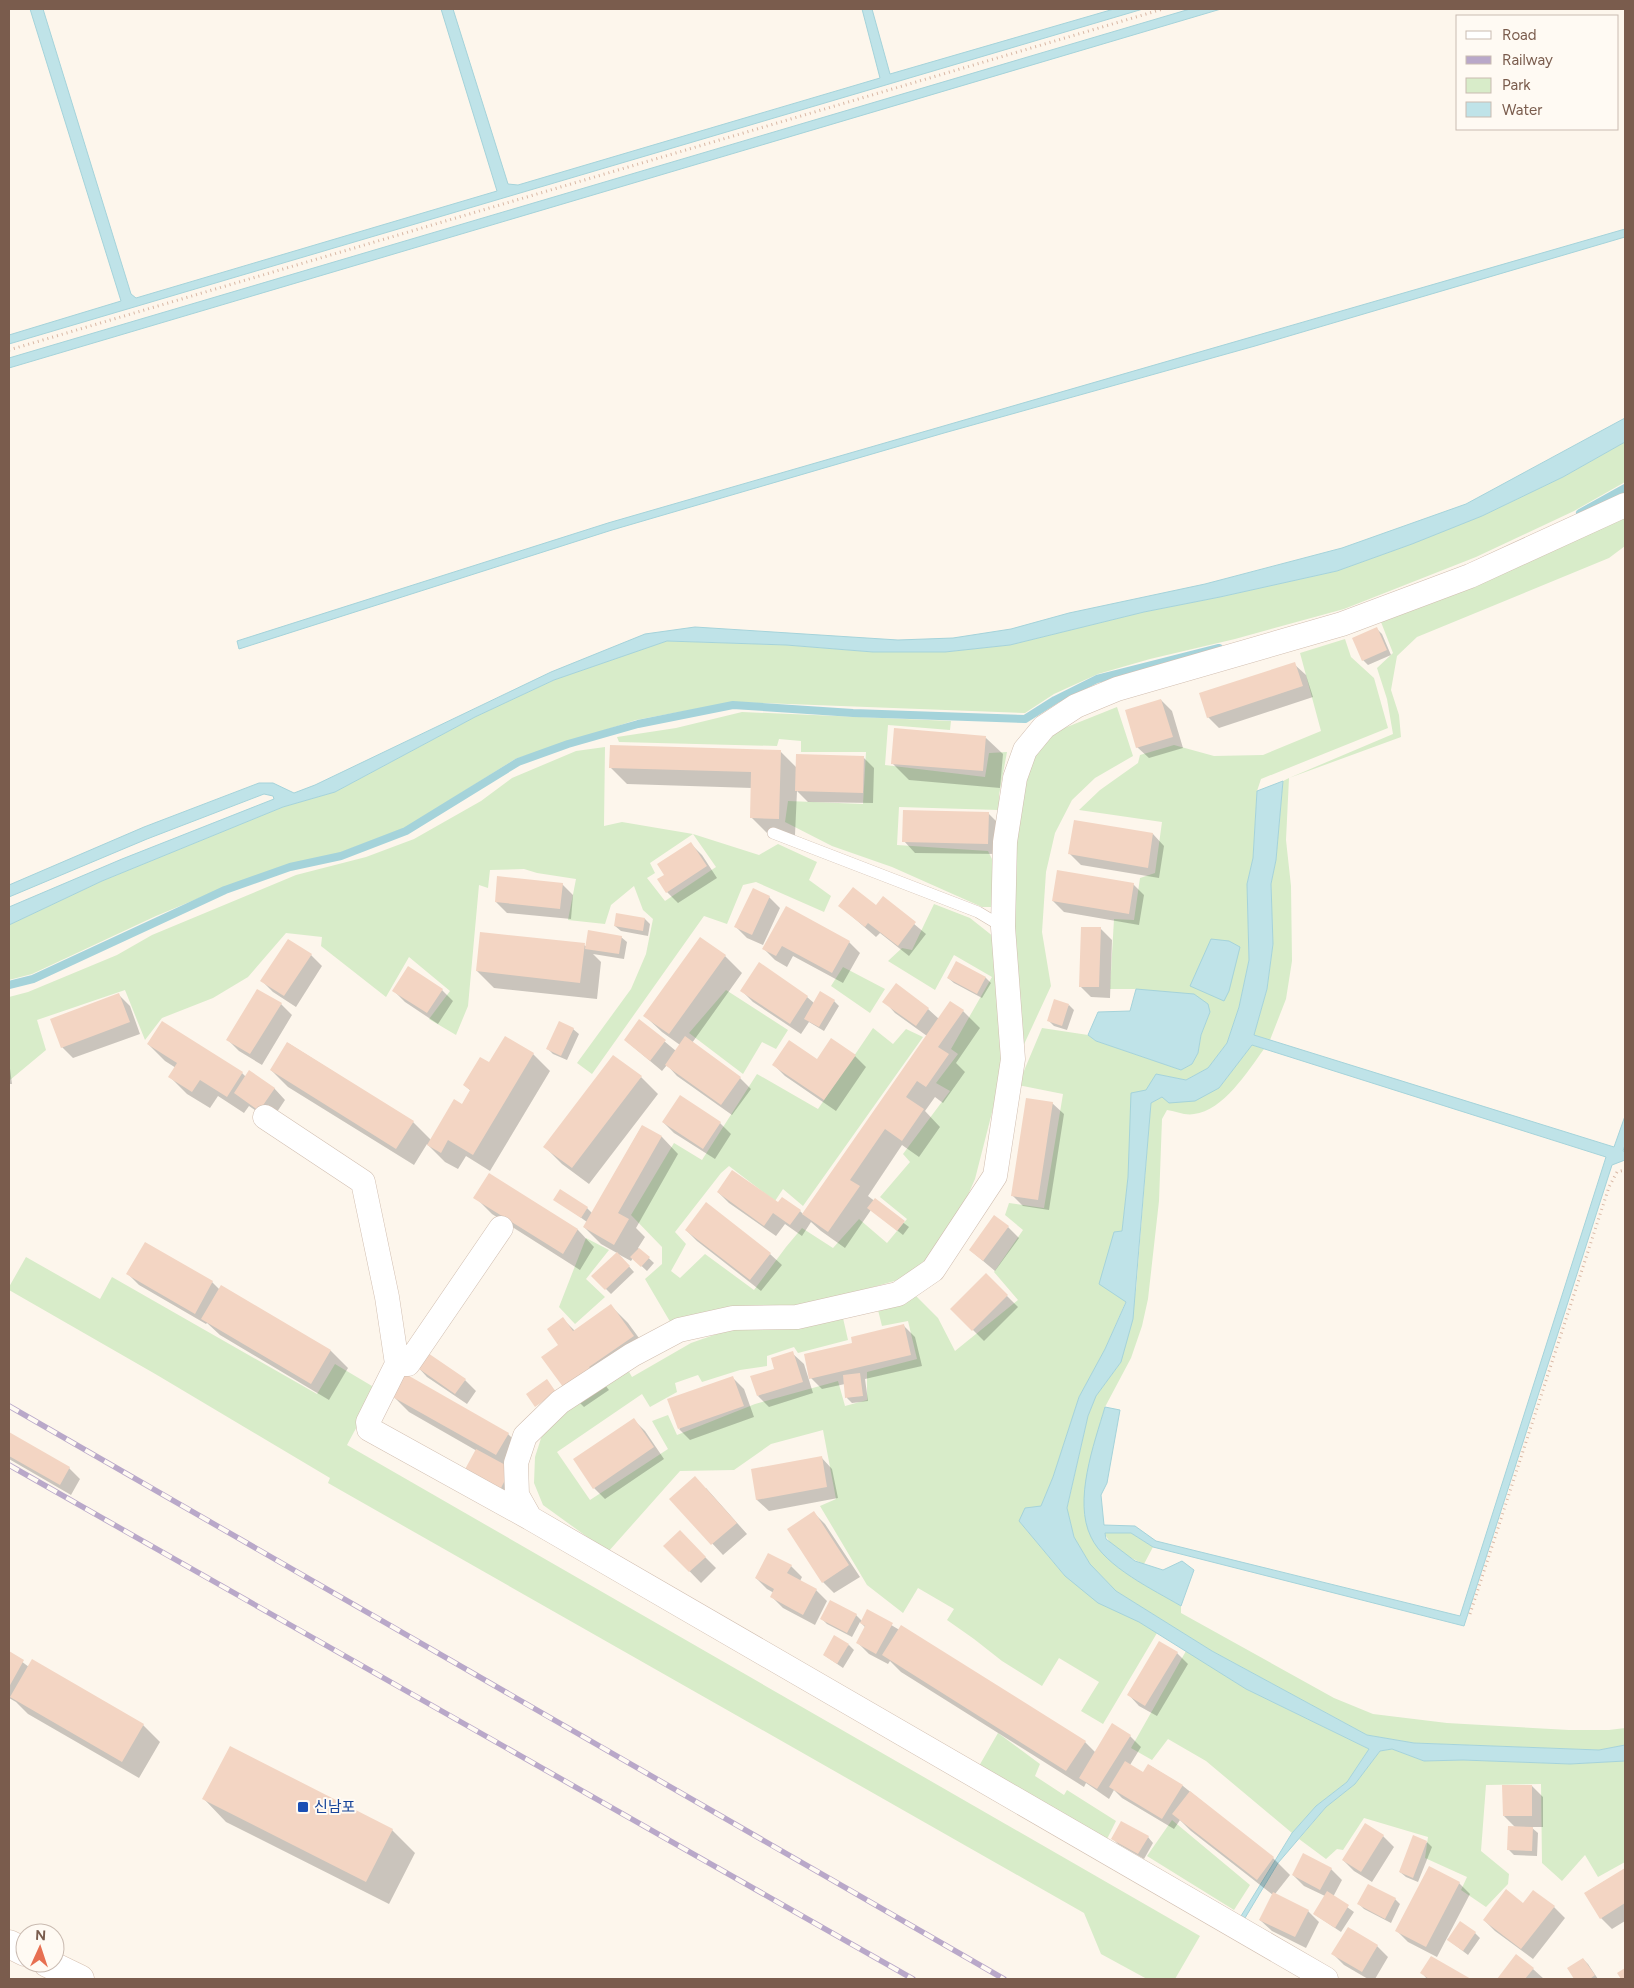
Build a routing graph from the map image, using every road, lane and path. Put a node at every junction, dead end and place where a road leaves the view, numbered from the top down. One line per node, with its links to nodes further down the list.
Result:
1 (1163, 9): 2 (path)
2 (9, 350)
3 (1625, 504): 5 (street)
4 (773, 833): 5 (lane)
5 (1003, 927): 10 (street)
6 (265, 1118): 9 (street)
7 (1625, 1170): 11 (path)
8 (501, 1228): 9 (street)
9 (397, 1364): 10 (street)
10 (530, 1518): 14 (street)
11 (1470, 1614)
12 (65, 1972): 13 (main road)
13 (80, 1979)
14 (1326, 1979)

